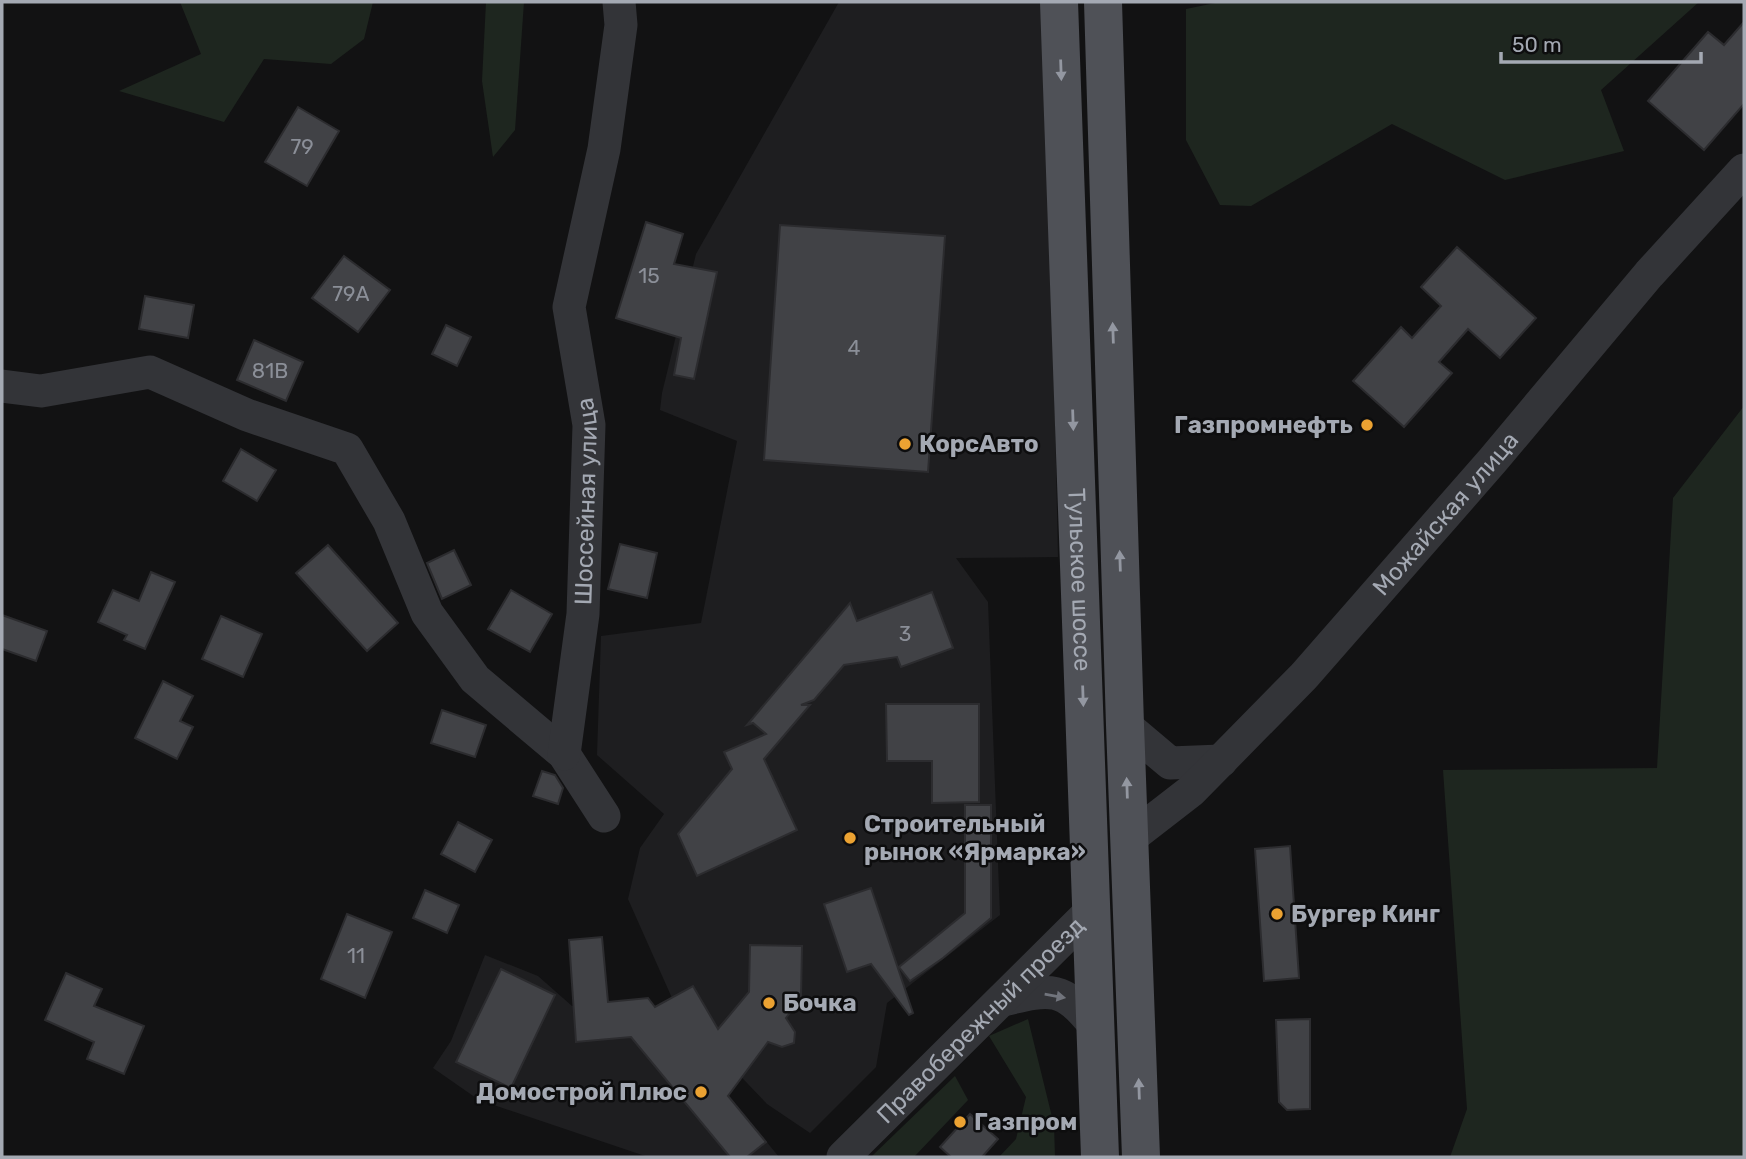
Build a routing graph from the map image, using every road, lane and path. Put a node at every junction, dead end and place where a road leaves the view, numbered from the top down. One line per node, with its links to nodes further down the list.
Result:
1 (619, 2): 7 (street, Шоссейная улица)
2 (1059, 2): 11 (main road, Тульское шоссе, one-way to 11)
3 (1103, 2): 6 (main road, Тульское шоссе, one-way to 3)
4 (1744, 170): 8 (street, Можайская улица)
5 (2, 386): 7 (street)
6 (1125, 725): 8 (street); 10 (main road, Тульское шоссе, one-way to 6)
7 (565, 754): 9 (street)
8 (1222, 761): 10 (street, Можайская улица)
9 (604, 816)
10 (1129, 839): 16 (main road, Тульское шоссе, one-way to 10)
11 (1090, 912): 12 (street, Правобережный проезд); 13 (main road, Тульское шоссе)
12 (1003, 1000): 13 (street, one-way to 13); 14 (street, Правобережный проезд)
13 (1095, 1026): 15 (main road, Тульское шоссе)
14 (843, 1157)
15 (1100, 1157)
16 (1141, 1157)

